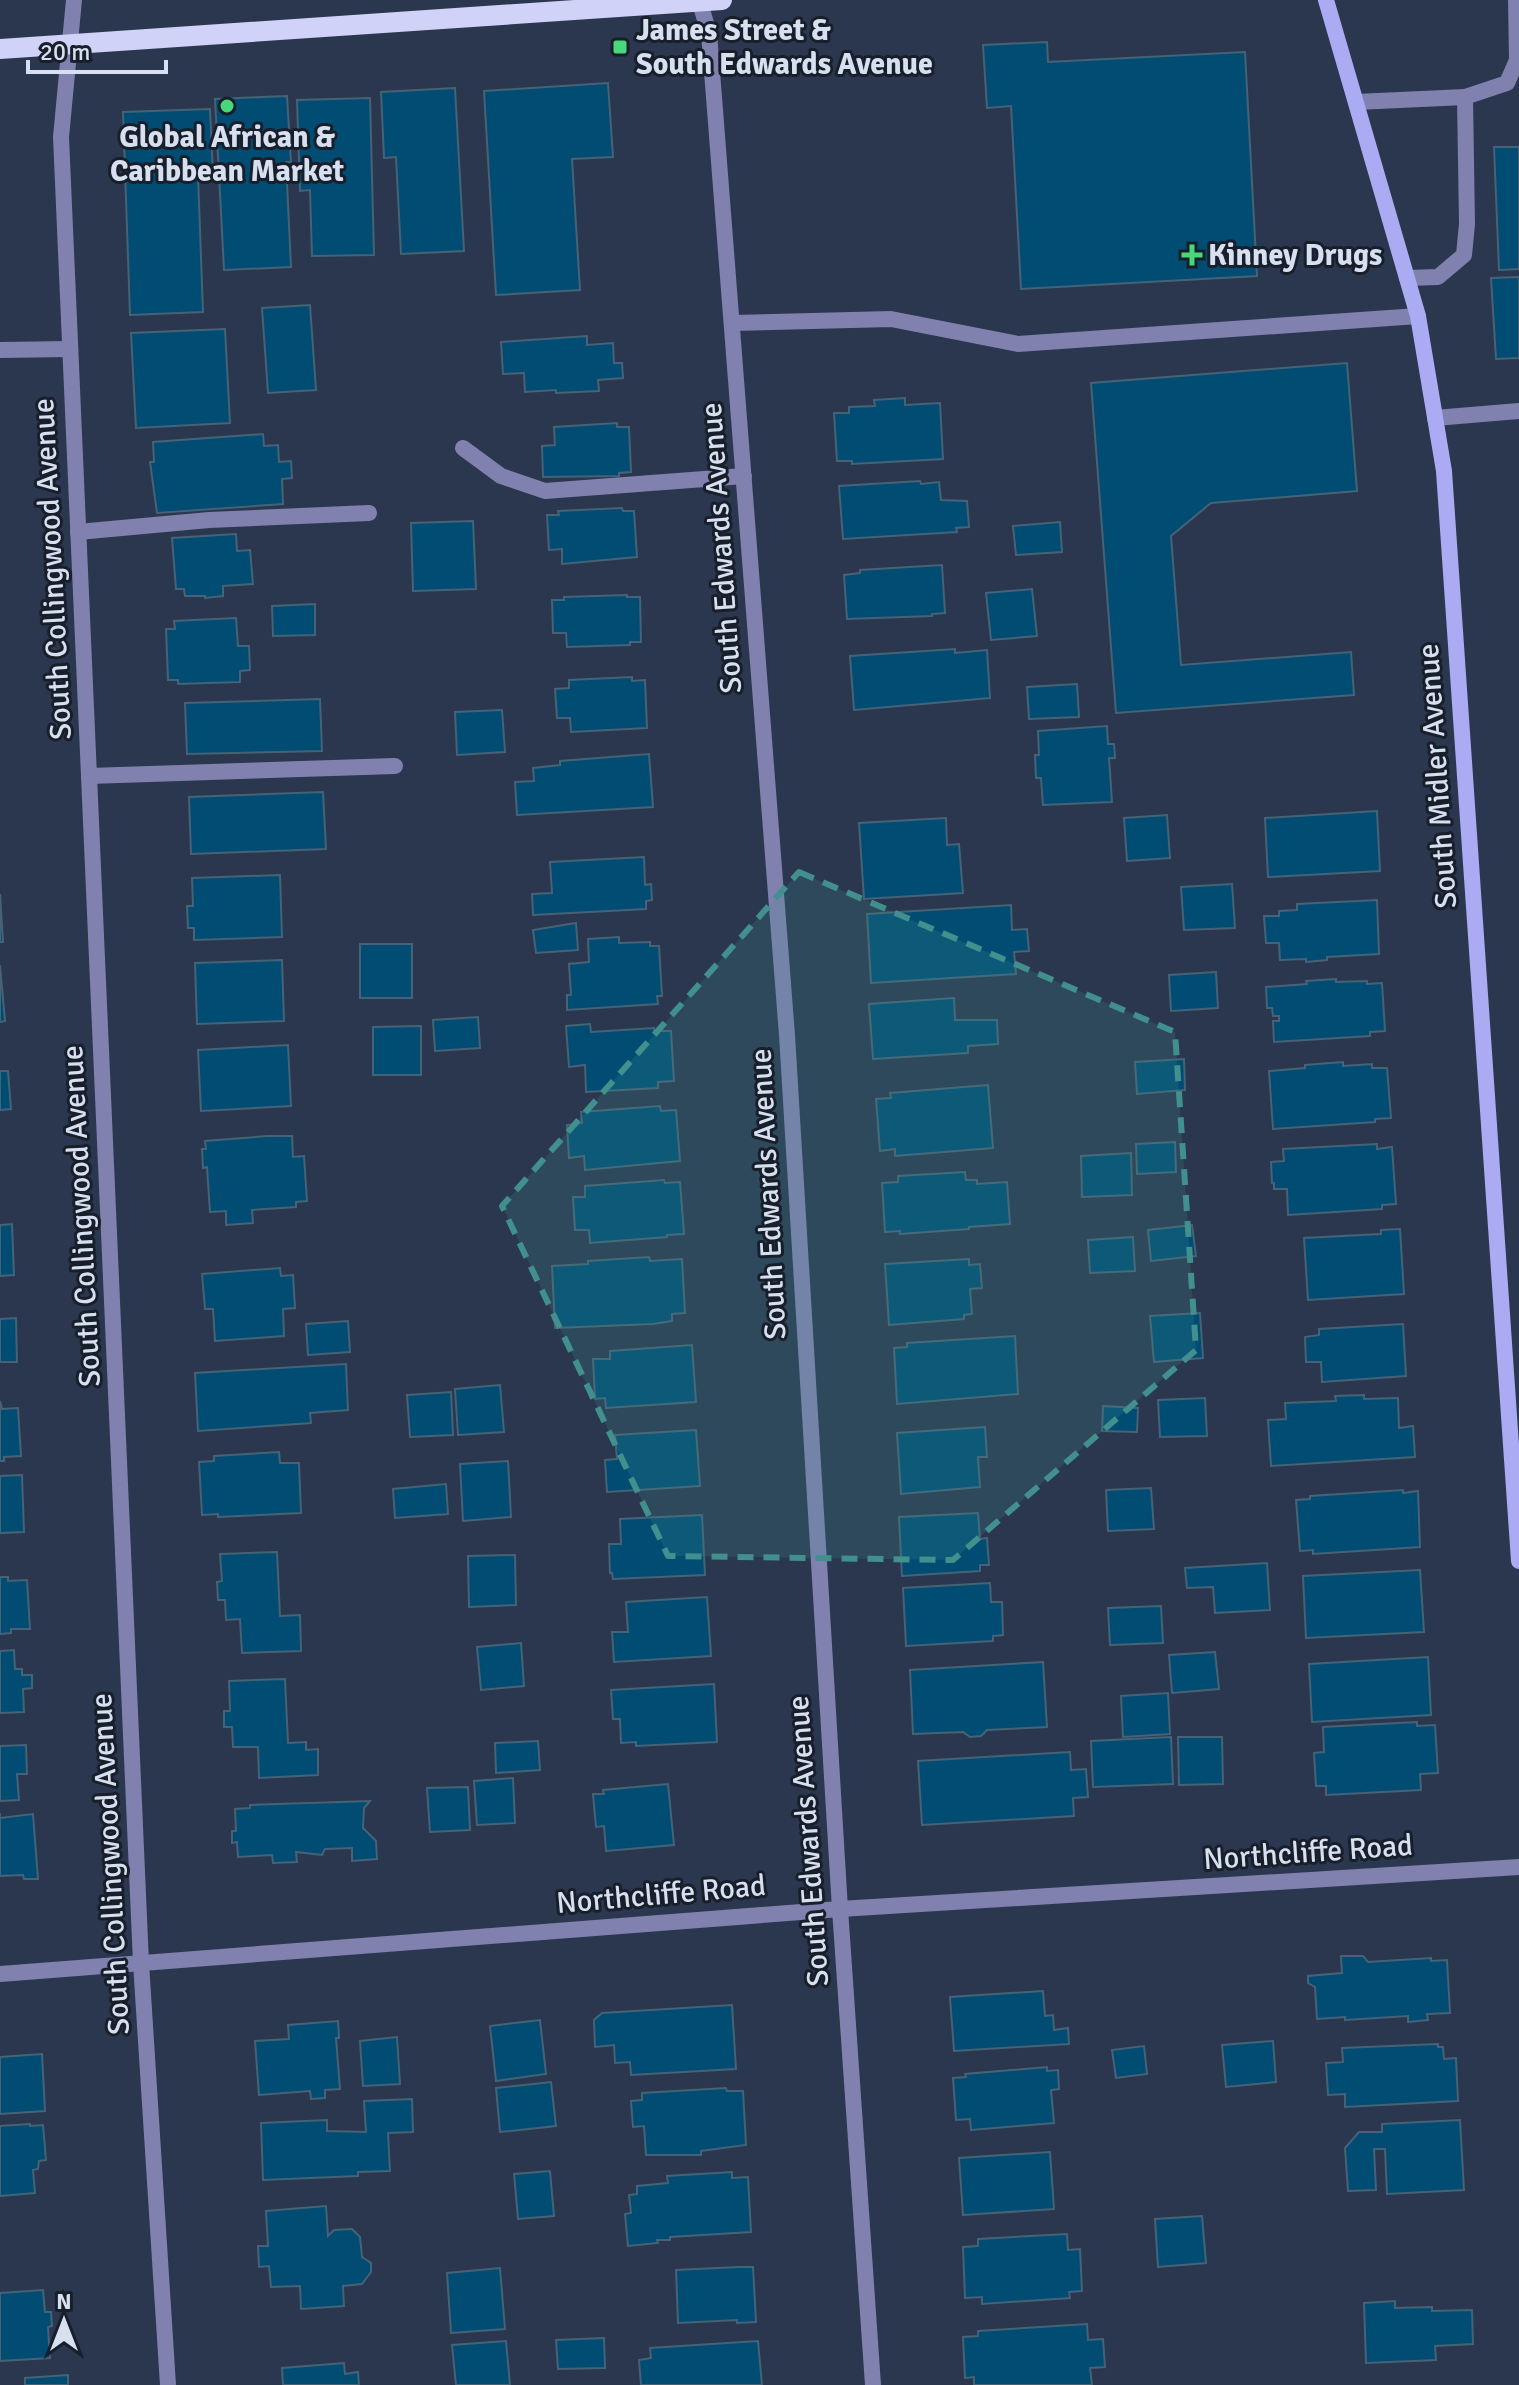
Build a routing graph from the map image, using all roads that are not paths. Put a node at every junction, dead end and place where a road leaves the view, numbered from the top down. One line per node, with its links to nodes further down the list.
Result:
1 (74, 0): 6 (street, South Collingwood Avenue)
2 (722, 0): 5 (main road)
3 (1326, 0): 9 (main road, South Midler Avenue)
4 (1516, 0): 8 (street)
5 (699, 1): 6 (main road); 12 (street, South Edwards Avenue)
6 (69, 45): 7 (main road); 13 (street, South Collingwood Avenue)
7 (0, 49)
8 (1465, 97): 9 (street); 10 (street)
9 (1356, 102): 10 (main road, South Midler Avenue)
10 (1407, 278): 11 (main road, South Midler Avenue)
11 (1418, 316): 12 (street); 16 (main road, South Midler Avenue)
12 (732, 323): 18 (street, South Edwards Avenue)
13 (70, 349): 14 (street); 20 (street, South Collingwood Avenue)
14 (0, 350)
15 (1519, 411): 16 (street)
16 (1435, 418): 23 (main road, South Midler Avenue)
17 (463, 448): 18 (street)
18 (744, 476): 25 (street, South Edwards Avenue)
19 (369, 513): 20 (street)
20 (78, 532): 22 (street, South Collingwood Avenue)
21 (395, 766): 22 (street)
22 (89, 776): 26 (street, South Collingwood Avenue)
23 (1519, 1561)
24 (1519, 1867): 25 (street, Northcliffe Road)
25 (840, 1909): 26 (street, Northcliffe Road); 29 (street, South Edwards Avenue)
26 (141, 1963): 27 (street, Northcliffe Road); 28 (street, South Collingwood Avenue)
27 (0, 1974)
28 (168, 2385)
29 (873, 2385)

